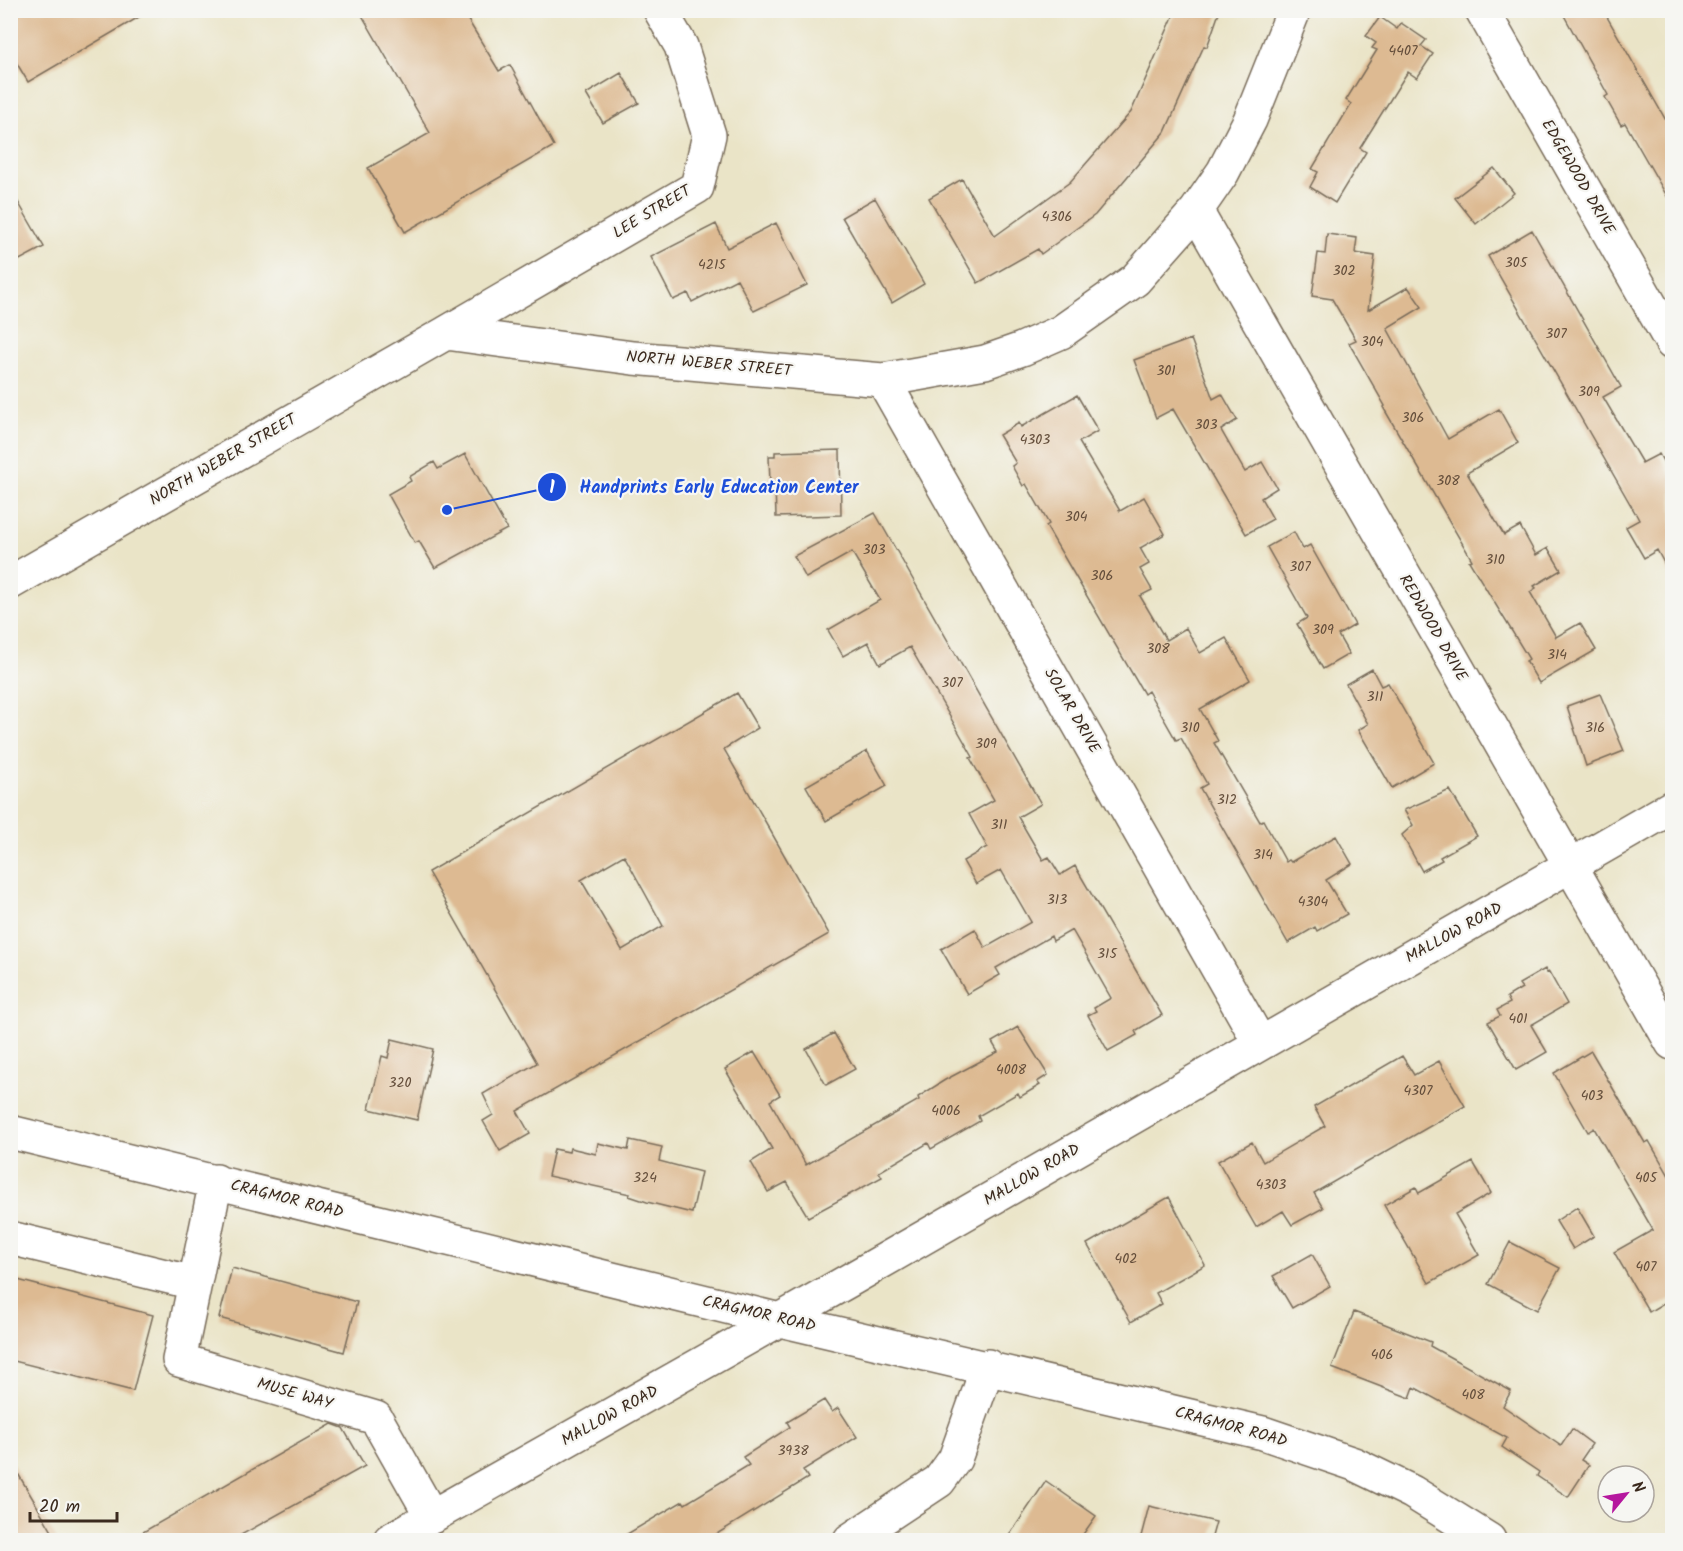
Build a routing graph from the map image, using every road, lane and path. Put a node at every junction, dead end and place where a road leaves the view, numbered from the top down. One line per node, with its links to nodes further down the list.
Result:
1 (660, 10): 5 (street, LEE STREET)
2 (1294, 10): 4 (street, NORTH WEBER STREET)
3 (1482, 10): 6 (street, EDGEWOOD DRIVE)
4 (1196, 211): 7 (street, NORTH WEBER STREET); 10 (street, REDWOOD DRIVE)
5 (446, 333): 7 (street, NORTH WEBER STREET); 8 (street, NORTH WEBER STREET)
6 (1672, 343)
7 (883, 380): 11 (street, SOLAR DRIVE)
8 (10, 583)
9 (1672, 807): 10 (street, MALLOW ROAD)
10 (1570, 867): 11 (street, MALLOW ROAD); 12 (street, REDWOOD DRIVE)
11 (1260, 1043): 17 (street, MALLOW ROAD)
12 (1672, 1043)
13 (10, 1132): 14 (street, CRAGMOR ROAD)
14 (216, 1182): 16 (street, MUSE WAY); 17 (street, CRAGMOR ROAD)
15 (10, 1238): 16 (street)
16 (194, 1283): 19 (street, MUSE WAY)
17 (780, 1320): 18 (street, CRAGMOR ROAD); 19 (street, MALLOW ROAD)
18 (988, 1366): 21 (street); 22 (street, CRAGMOR ROAD)
19 (432, 1517): 20 (street, MALLOW ROAD)
20 (390, 1540)
21 (849, 1540)
22 (1489, 1540)

